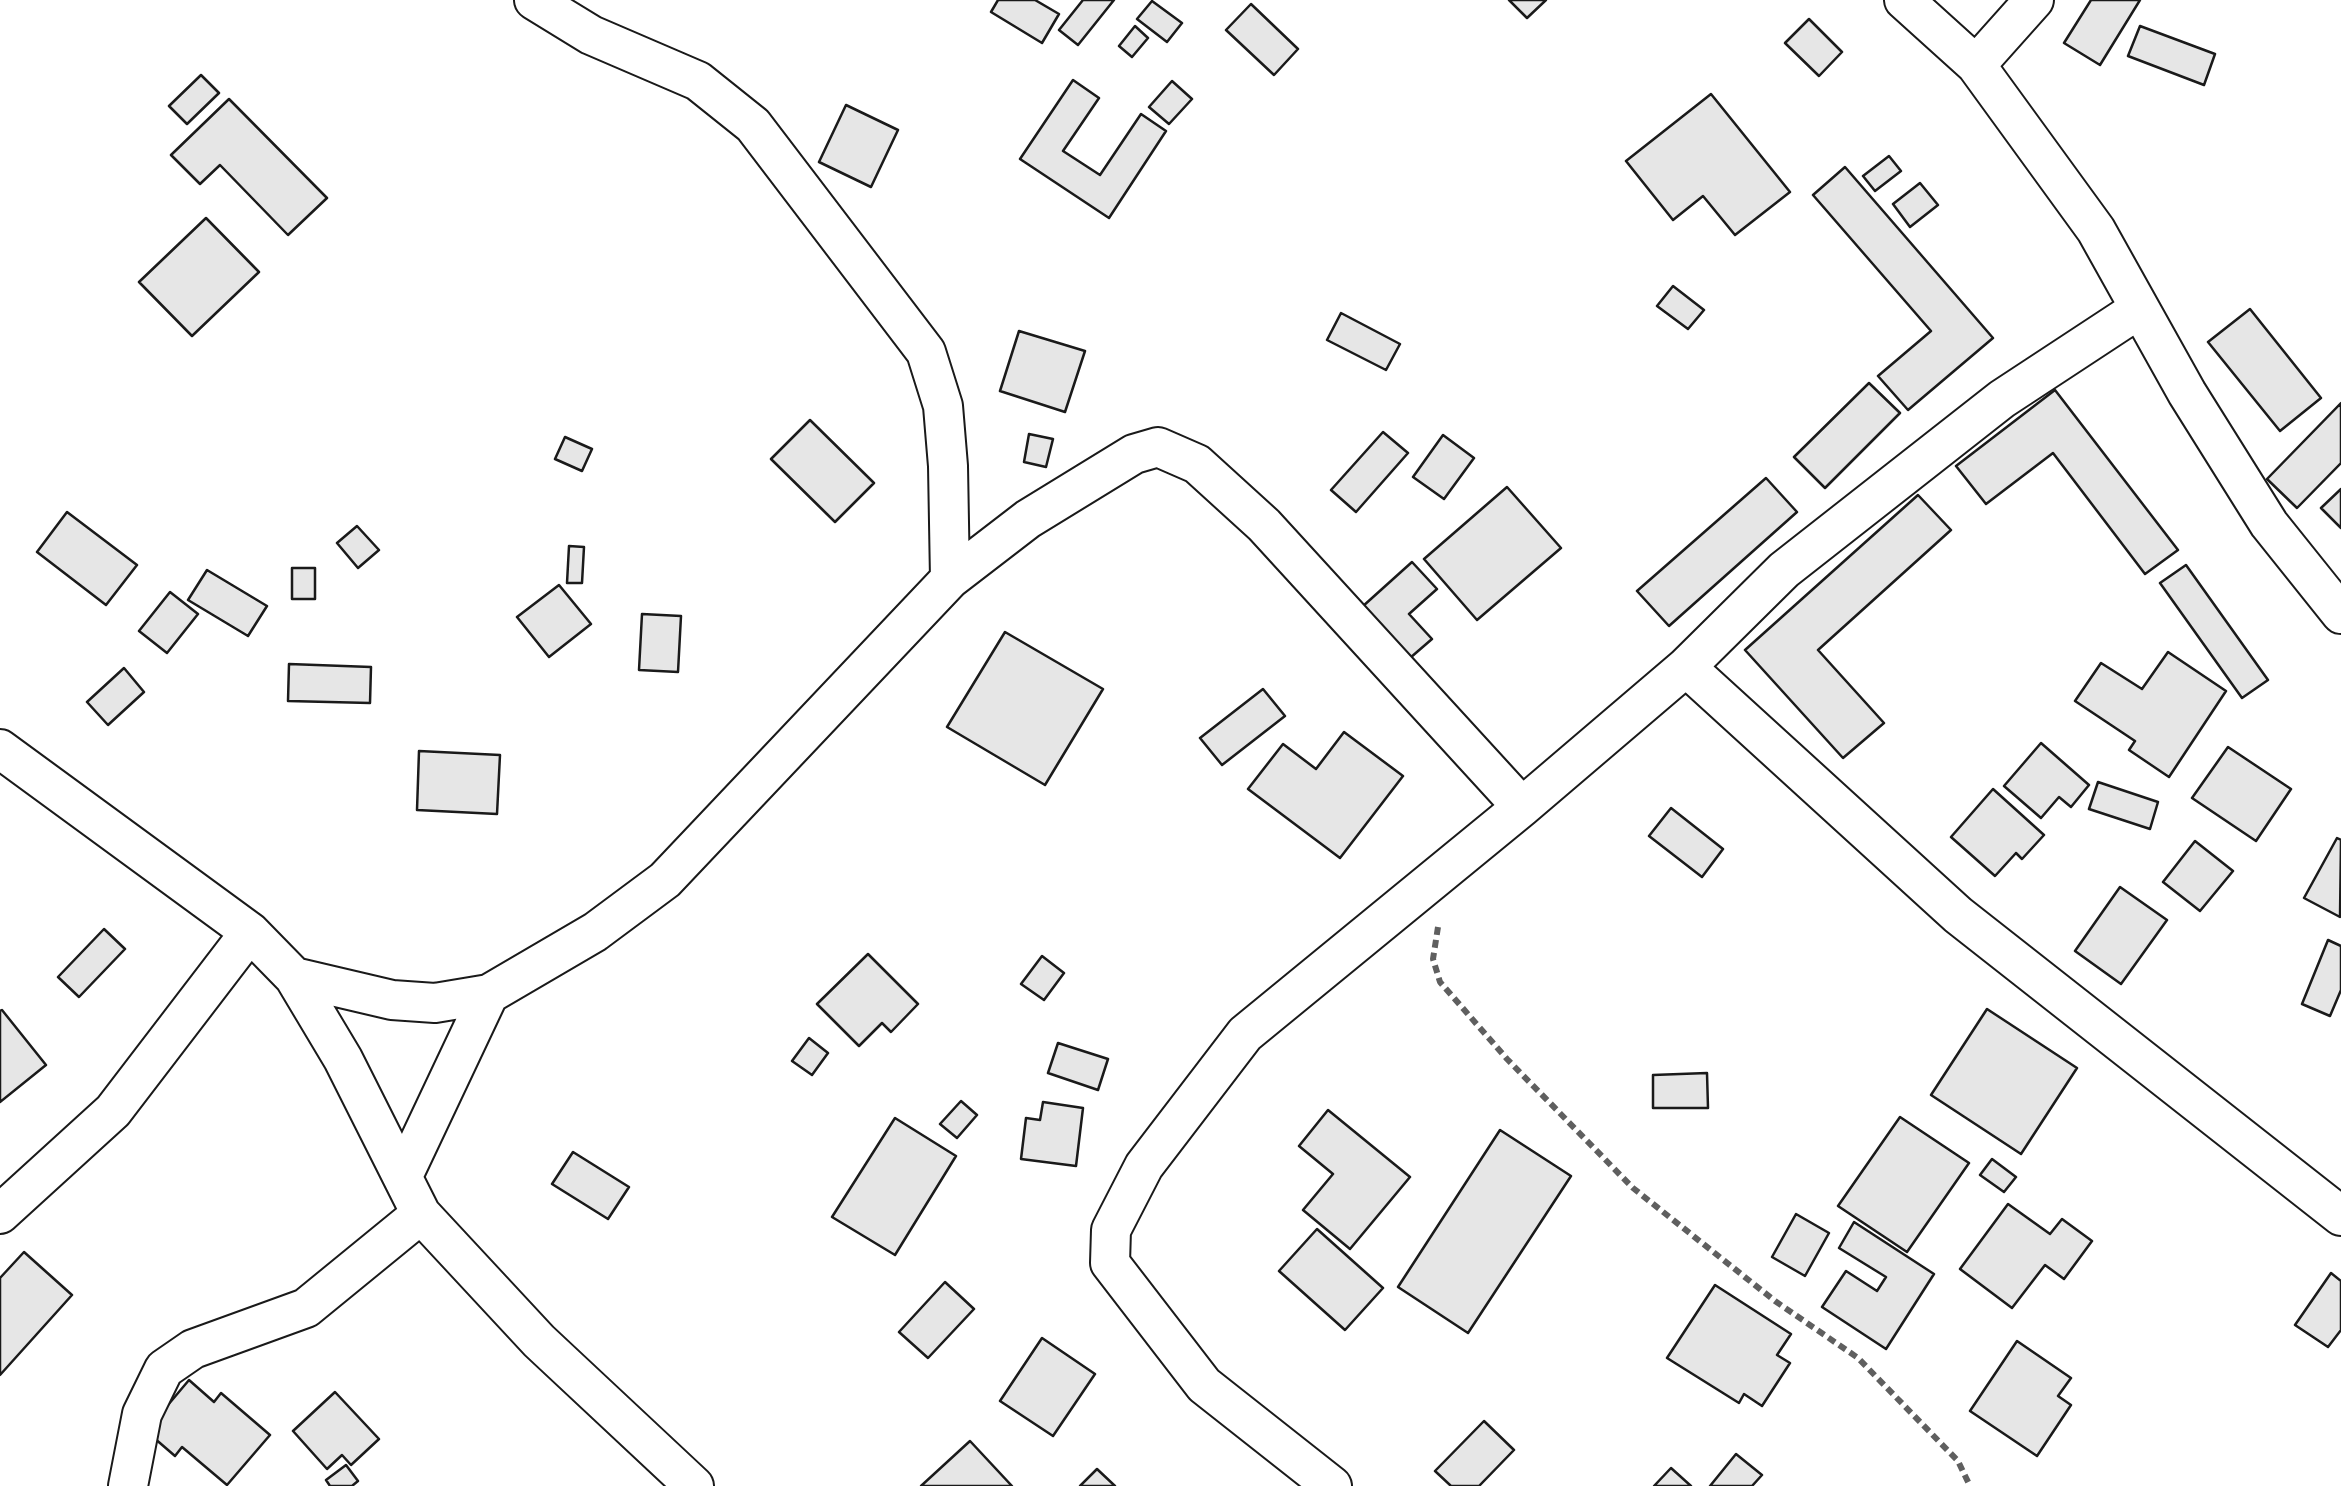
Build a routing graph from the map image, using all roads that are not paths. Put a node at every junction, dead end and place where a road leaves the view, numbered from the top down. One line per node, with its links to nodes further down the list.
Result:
1 (534, 0): 6 (street)
2 (1904, 0): 4 (street)
3 (2034, 0): 4 (street)
4 (1976, 65): 5 (street)
5 (2139, 309): 7 (street); 8 (street)
6 (950, 578): 10 (street); 13 (street)
7 (2341, 614)
8 (1686, 667): 10 (street); 17 (street)
9 (0, 750): 11 (street)
10 (1522, 807): 20 (street)
11 (250, 932): 12 (street); 15 (street)
12 (294, 978): 13 (street); 14 (street)
13 (490, 994): 14 (street)
14 (404, 1176): 16 (street)
15 (0, 1214)
16 (422, 1214): 18 (street); 19 (street)
17 (2341, 1216)
18 (128, 1486)
19 (694, 1486)
20 (1332, 1486)

